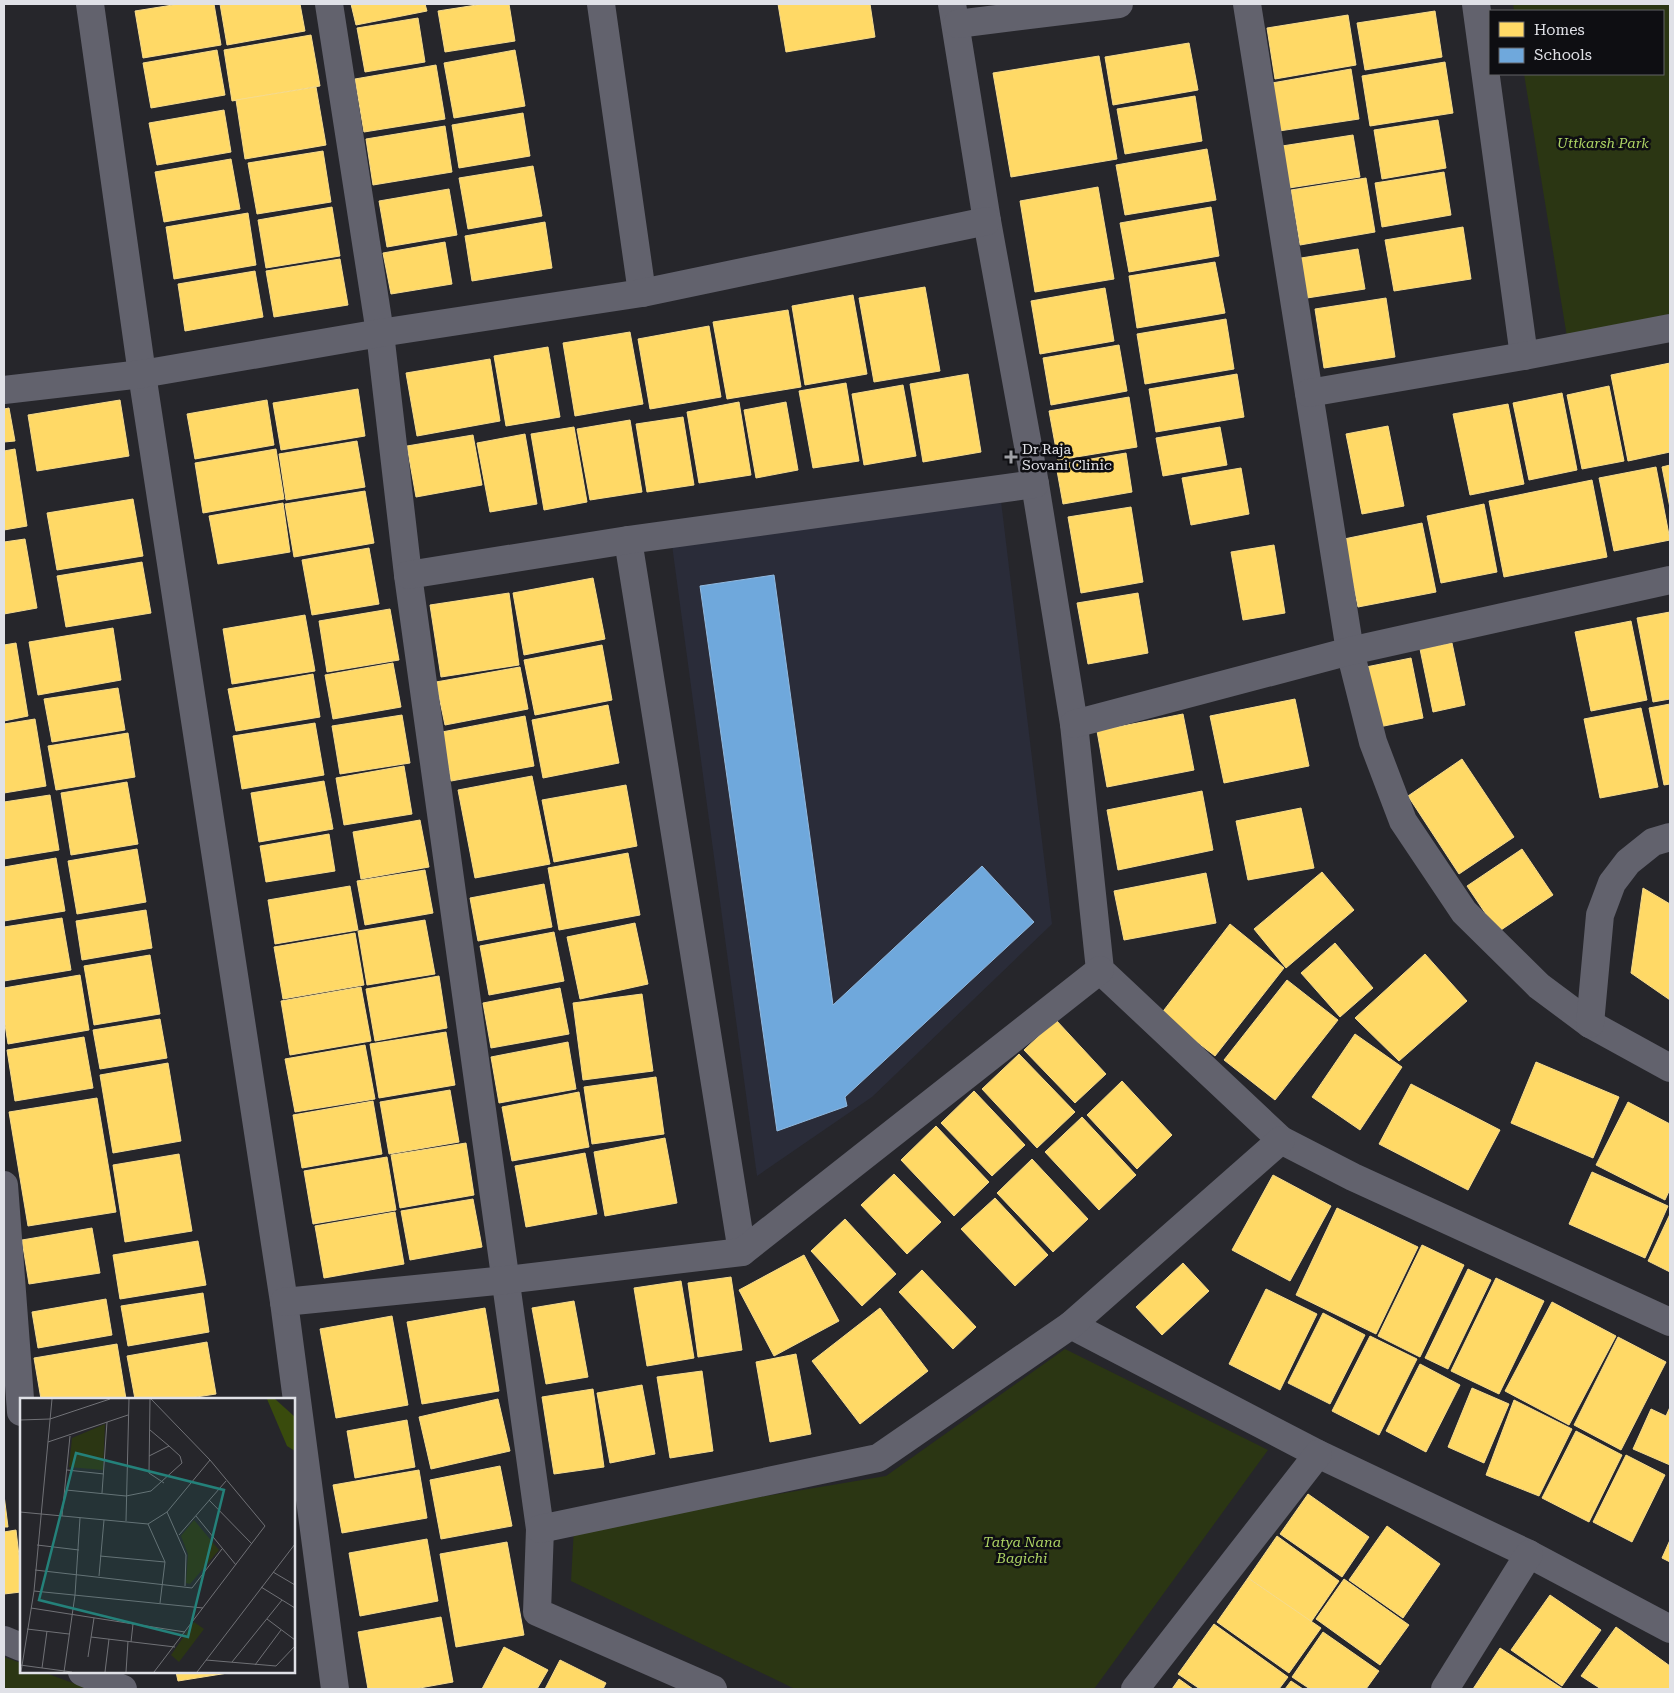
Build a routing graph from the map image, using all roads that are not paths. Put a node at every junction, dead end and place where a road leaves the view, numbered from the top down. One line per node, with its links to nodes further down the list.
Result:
1 (90, 4): 13 (street)
2 (328, 4): 11 (street)
3 (601, 4): 9 (street)
4 (1119, 4): 7 (street)
5 (1247, 4): 15 (street)
6 (1476, 4): 12 (street)
7 (955, 14): 8 (street)
8 (987, 221): 9 (street); 16 (street)
9 (642, 292): 11 (street)
10 (1670, 328): 12 (street)
11 (380, 333): 13 (street); 18 (street)
12 (1524, 356): 15 (street)
13 (142, 374): 14 (street); 30 (street)
14 (4, 390)
15 (1309, 392): 20 (street)
16 (1034, 484): 17 (street); 21 (street)
17 (628, 540): 18 (street); 28 (street)
18 (408, 575): 29 (street)
19 (1670, 580): 20 (street)
20 (1350, 651): 21 (street); 24 (street)
21 (1074, 724): 23 (street)
22 (1670, 837): 24 (street)
23 (1100, 970): 26 (street); 28 (street)
24 (1590, 1024): 25 (street)
25 (1670, 1068)
26 (1281, 1140): 31 (street); 32 (street)
27 (4, 1185): 33 (street)
28 (742, 1252): 29 (street)
29 (506, 1280): 30 (street); 35 (street)
30 (284, 1302): 42 (street)
31 (1670, 1322)
32 (1071, 1325): 34 (street); 35 (street)
33 (20, 1399)
34 (1318, 1454): 36 (street); 44 (street)
35 (540, 1529): 43 (street)
36 (1529, 1554): 37 (street); 45 (street)
37 (1670, 1630)
38 (4, 1640): 39 (street)
39 (20, 1647)
40 (84, 1673): 41 (street)
41 (123, 1689)
42 (335, 1689)
43 (713, 1689)
44 (1135, 1689)
45 (1445, 1689)

